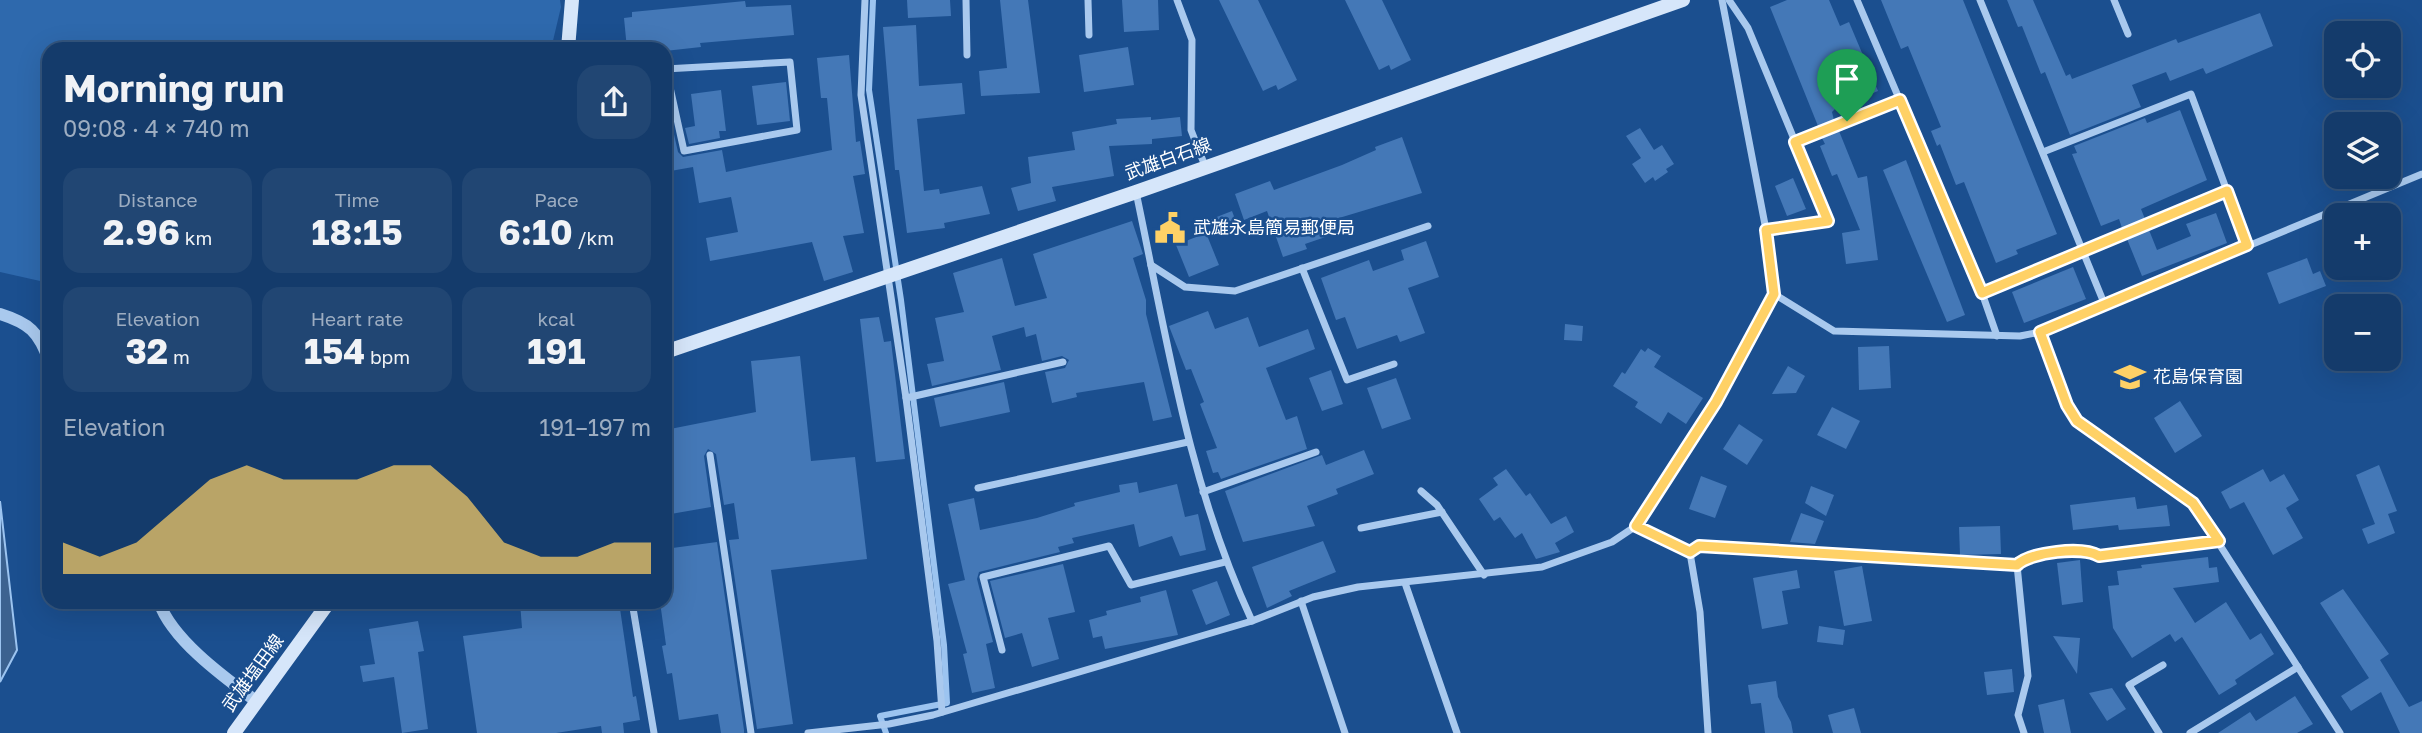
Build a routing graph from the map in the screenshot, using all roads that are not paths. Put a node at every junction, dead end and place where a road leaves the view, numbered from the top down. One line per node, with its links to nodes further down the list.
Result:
1 (572, 0): 14 (main road)
2 (865, 0): 31 (street)
3 (966, 0): 15 (street)
4 (1088, 0): 13 (street)
5 (1177, 0): 21 (street)
6 (1682, 0): 21 (main road, 武雄白石線)
7 (1722, 0): 26 (street)
8 (1729, 0): 19 (street)
9 (1857, 0): 18 (street)
10 (1980, 0): 20 (street)
11 (2114, 0): 12 (street)
12 (2128, 34)
13 (1089, 35)
14 (569, 42)
15 (967, 55)
16 (672, 69): 17 (street)
17 (672, 96)
18 (1900, 100): 19 (street); 32 (street)
19 (1795, 142): 26 (street)
20 (2043, 152): 23 (street); 28 (street)
21 (1205, 166): 24 (main road, 武雄白石線)
22 (2422, 174): 27 (street)
23 (2227, 191): 27 (street); 28 (street)
24 (1136, 192): 29 (street); 31 (main road, 武雄白石線)
25 (1428, 226): 30 (street)
26 (1766, 230): 33 (street)
27 (2247, 245): 34 (street)
28 (2083, 251): 32 (street); 34 (street)
29 (1151, 265): 30 (street); 43 (street)
30 (1302, 268): 41 (street)
31 (889, 276): 39 (main road, 武雄白石線); 42 (street)
32 (1982, 293): 37 (street)
33 (1774, 294): 37 (street); 50 (street)
34 (2104, 303): 36 (street)
35 (0, 314): 38 (street)
36 (2040, 332): 37 (street); 52 (street)
37 (1997, 336)
38 (42, 341)
39 (672, 350)
40 (1063, 362): 42 (street)
41 (1394, 364)
42 (906, 398): 67 (street)
43 (1188, 442): 46 (street); 48 (street)
44 (1316, 452): 48 (street)
45 (710, 455): 71 (street)
46 (978, 488)
47 (1421, 491): 49 (street)
48 (1203, 492): 54 (street)
49 (1442, 512): 51 (street); 56 (street)
50 (1636, 526): 53 (street); 56 (street)
51 (1361, 528)
52 (2219, 541): 55 (street); 65 (street)
53 (1690, 552): 55 (street); 76 (street)
54 (1225, 562): 62 (street); 63 (street)
55 (2017, 565): 77 (street)
56 (1483, 575): 57 (street)
57 (1405, 583): 58 (street); 75 (street)
58 (1301, 601): 62 (street); 74 (street)
59 (162, 609): 66 (street)
60 (324, 609): 66 (main road, 武雄塩田線)
61 (633, 609): 70 (street)
62 (1252, 621): 67 (street)
63 (1002, 650)
64 (2163, 664): 78 (street)
65 (2298, 667): 79 (street); 80 (street)
66 (256, 701): 69 (main road, 武雄塩田線)
67 (942, 712): 68 (street)
68 (889, 724): 72 (street); 73 (street)
69 (234, 733)
70 (654, 733)
71 (751, 733)
72 (808, 733)
73 (892, 733)
74 (1345, 733)
75 (1457, 733)
76 (1708, 733)
77 (2024, 733)
78 (2159, 733)
79 (2190, 733)
80 (2340, 733)

